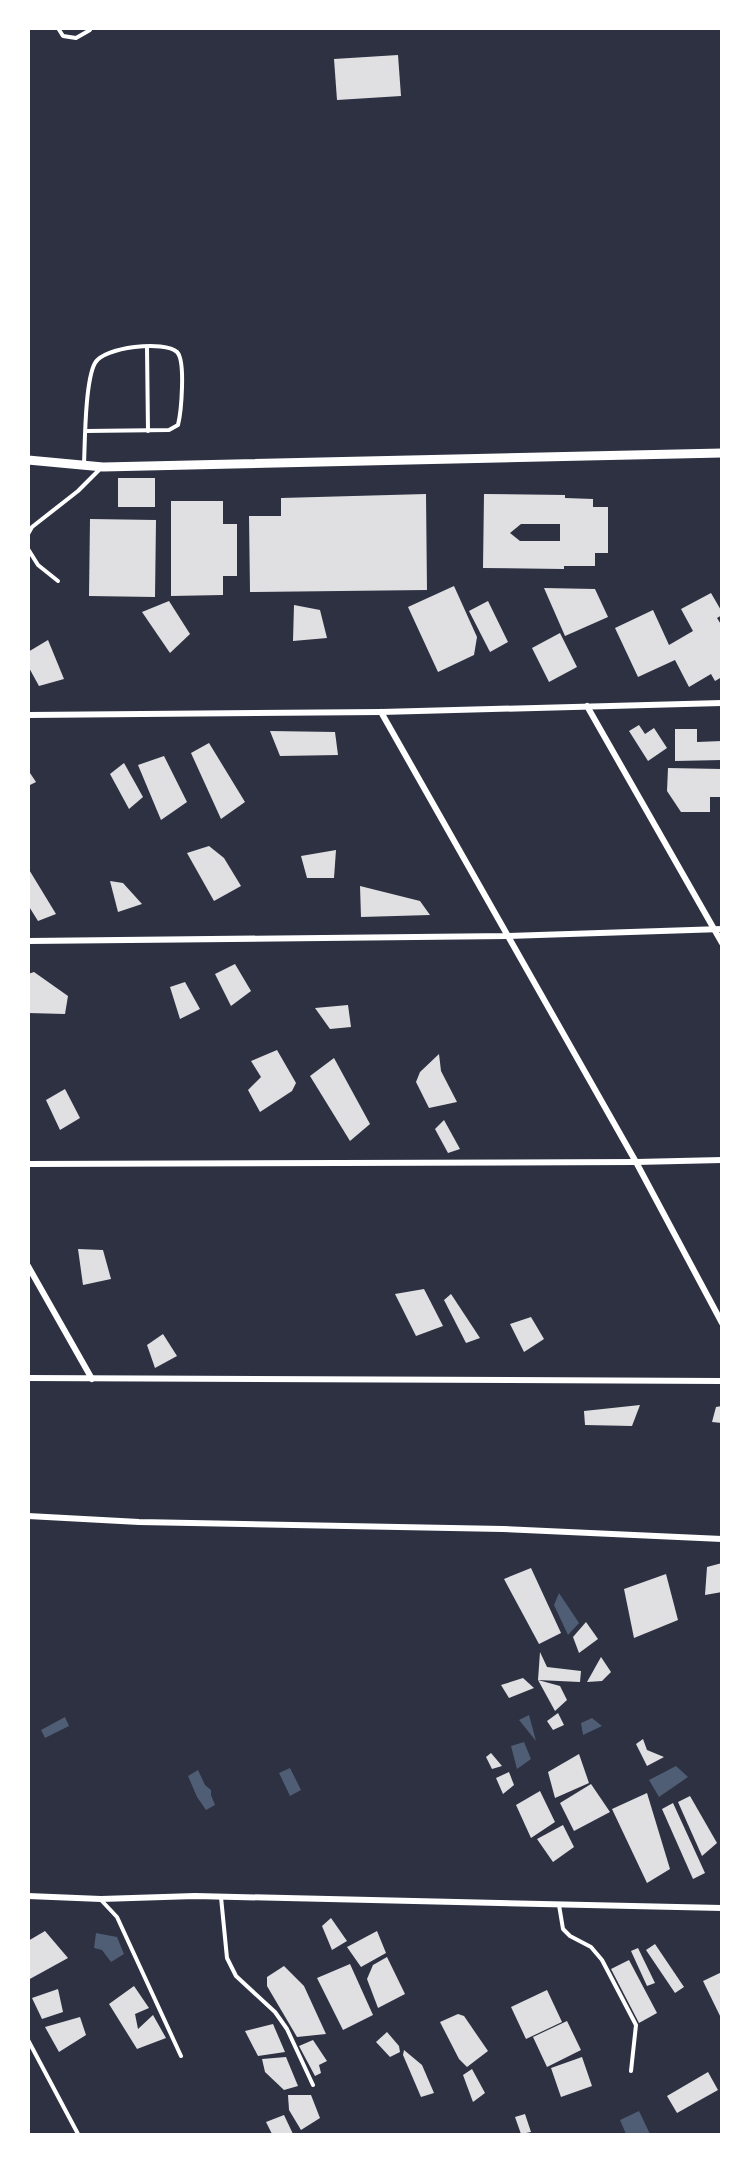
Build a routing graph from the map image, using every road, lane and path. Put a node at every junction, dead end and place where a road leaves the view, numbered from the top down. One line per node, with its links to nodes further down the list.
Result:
1 (58, 28): 2 (lane)
2 (90, 30)
3 (147, 347): 4 (lane); 5 (lane); 5 (lane)
4 (86, 431): 5 (lane); 8 (lane)
5 (148, 431)
6 (722, 453): 9 (main road)
7 (28, 459): 8 (main road)
8 (84, 465): 9 (main road)
9 (103, 467): 10 (lane)
10 (28, 534)
11 (28, 549): 12 (lane)
12 (58, 581)
13 (722, 703): 14 (street)
14 (587, 706): 15 (street); 17 (street)
15 (381, 712): 16 (street); 18 (street)
16 (28, 715)
17 (718, 929): 18 (street); 20 (street)
18 (508, 936): 19 (street); 22 (street)
19 (28, 941)
20 (722, 943)
21 (722, 1160): 22 (street)
22 (636, 1162): 23 (street); 25 (street)
23 (28, 1164)
24 (28, 1266): 27 (street)
25 (722, 1323)
26 (28, 1378): 27 (street)
27 (92, 1379): 28 (street)
28 (722, 1381)
29 (28, 1516): 30 (street)
30 (722, 1539)
31 (28, 1896): 33 (street)
32 (220, 1896): 33 (street); 34 (street); 39 (lane)
33 (101, 1899): 37 (lane)
34 (559, 1904): 35 (street); 38 (lane)
35 (722, 1908)
36 (28, 2040): 40 (lane)
37 (181, 2056)
38 (631, 2071)
39 (313, 2085)
40 (78, 2134)

